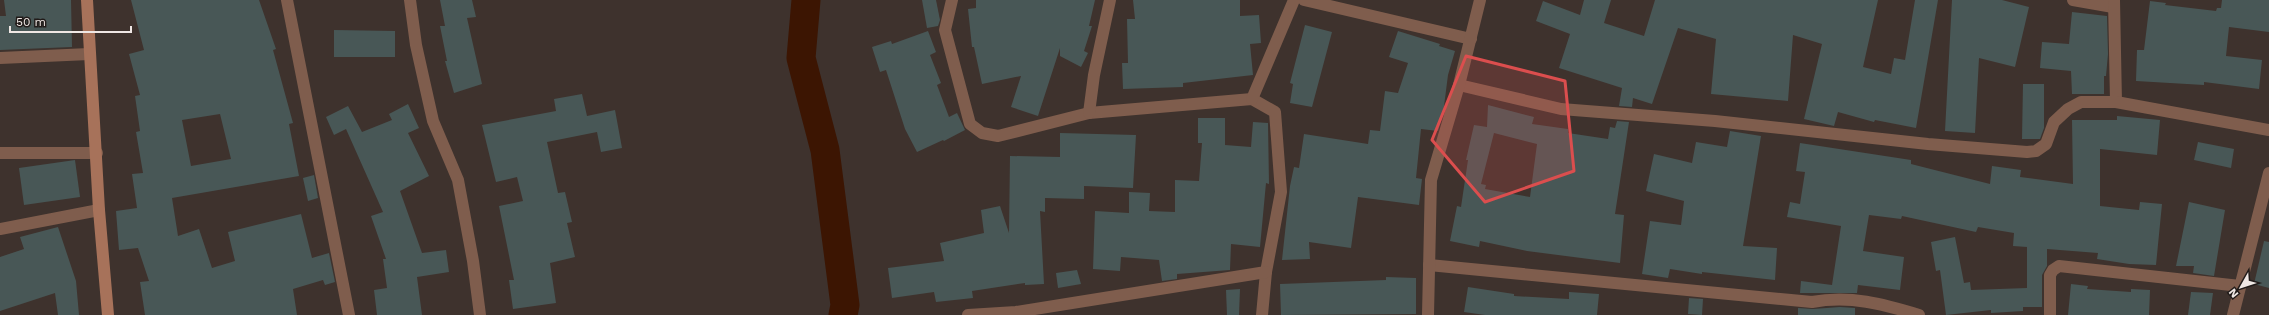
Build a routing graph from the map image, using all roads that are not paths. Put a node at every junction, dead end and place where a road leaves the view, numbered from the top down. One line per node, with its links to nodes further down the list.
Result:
1 (87, 0): 12 (street)
2 (286, 0): 28 (street)
3 (410, 0): 29 (street)
4 (952, 0): 17 (street)
5 (1110, 0): 17 (street)
6 (1294, 0): 15 (street)
7 (1304, 0): 11 (street)
8 (1480, 0): 11 (street)
9 (2074, 0): 10 (street)
10 (2114, 4): 16 (street)
11 (1471, 39): 14 (street)
12 (89, 54): 13 (street); 20 (street)
13 (0, 58)
14 (1459, 85): 16 (street); 24 (street)
15 (1252, 99): 17 (street); 25 (street)
16 (2116, 102): 18 (street)
17 (1089, 113)
18 (2269, 130)
19 (0, 153): 20 (street)
20 (97, 153): 22 (street)
21 (2269, 173): 26 (street)
22 (99, 210): 23 (street); 27 (street)
23 (0, 229)
24 (1429, 265): 32 (street); 33 (street)
25 (1266, 272): 30 (street); 31 (street)
26 (2240, 286): 34 (street); 35 (street)
27 (108, 315)
28 (348, 315)
29 (480, 315)
30 (968, 315)
31 (1262, 315)
32 (1428, 315)
33 (1919, 315)
34 (2050, 315)
35 (2233, 315)

